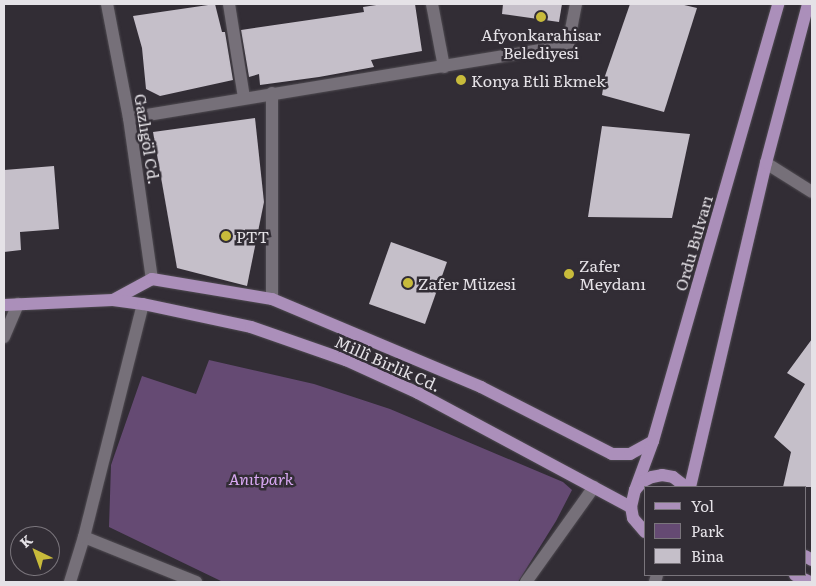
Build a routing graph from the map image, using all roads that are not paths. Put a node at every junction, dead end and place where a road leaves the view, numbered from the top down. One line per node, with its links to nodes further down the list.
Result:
1 (107, 4): 10 (street, Gazlıgöl Cd.)
2 (228, 4): 9 (street)
3 (432, 4): 7 (street)
4 (576, 4): 7 (street)
5 (778, 4): 20 (main road, Ordu Bulvarı)
6 (808, 4): 11 (main road)
7 (444, 67): 8 (street)
8 (272, 93): 9 (street); 14 (street)
9 (244, 98): 10 (street)
10 (129, 118): 13 (street, Gazlıgöl Cd.)
11 (766, 163): 12 (street); 22 (main road)
12 (812, 192)
13 (152, 279): 14 (main road, Millî Birlik Cd.); 15 (main road, Millî Birlik Cd.); 17 (main road)
14 (272, 299): 20 (main road, Millî Birlik Cd.)
15 (113, 300): 16 (main road, Millî Birlik Cd.); 17 (main road, Millî Birlik Cd.)
16 (18, 304): 18 (main road, Millî Birlik Cd.); 19 (street)
17 (143, 304): 23 (main road, Millî Birlik Cd.); 27 (street)
18 (4, 305)
19 (4, 337)
20 (653, 442): 24 (main road, Ordu Bulvarı)
21 (686, 486): 24 (main road)
22 (688, 486)
23 (594, 487): 25 (main road, Millî Birlik Cd.); 31 (street)
24 (635, 490): 25 (main road, Ordu Bulvarı)
25 (631, 508): 26 (main road)
26 (644, 531)
27 (84, 537): 29 (street); 30 (street)
28 (797, 576): 32 (main road)
29 (70, 582)
30 (196, 582)
31 (526, 582)
32 (810, 582)

